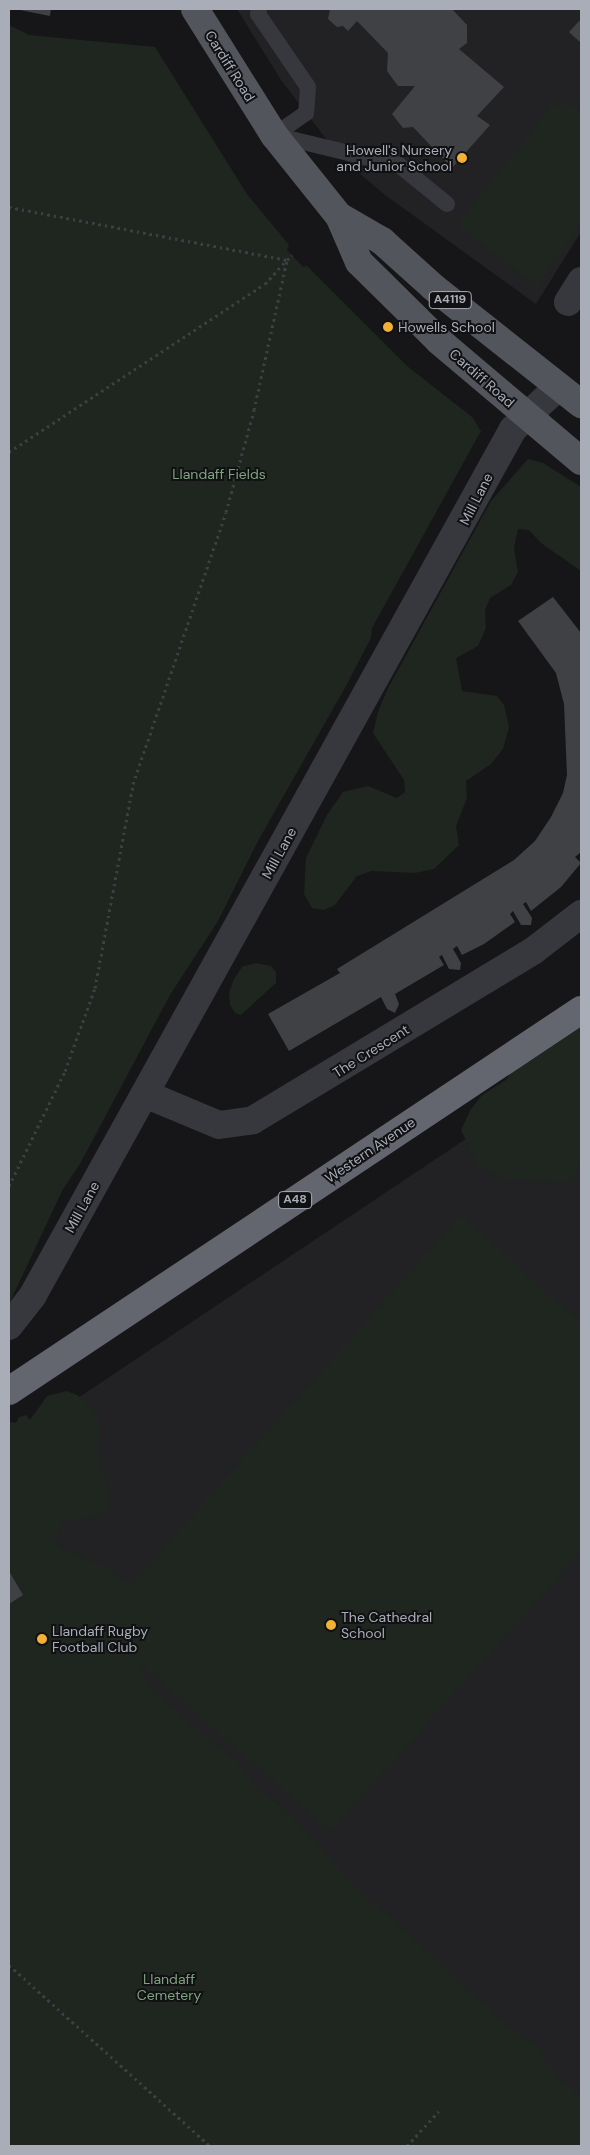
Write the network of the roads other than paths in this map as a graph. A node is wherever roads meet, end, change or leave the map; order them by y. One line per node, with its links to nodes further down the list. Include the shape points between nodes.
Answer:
1 (195, 9): 3 (main road, Cardiff Road / A4119)
2 (259, 9): 3 (lane, via 258,14 308,87 306,113)
3 (274, 135): 4 (lane, via 398,164); 5 (main road, Cardiff Road / A4119)
4 (448, 204)
5 (339, 216): 6 (main road, Cardiff Road / A4119, via 382,241); 8 (main road, Cardiff Road / A4119, via 359,262 386,291)
6 (558, 387): 7 (main road, Cardiff Road / A4119); 8 (street, Mill Lane)
7 (581, 404)
8 (527, 417): 9 (main road, Cardiff Road / A4119); 12 (street, Mill Lane, via 513,428)
9 (581, 461)
10 (581, 914): 12 (street, The Crescent, via 533,952 253,1120 219,1125)
11 (581, 1010): 14 (highway, Western Avenue / A48)
12 (145, 1094): 13 (street, Mill Lane, via 33,1295)
13 (9, 1326)
14 (9, 1391)

